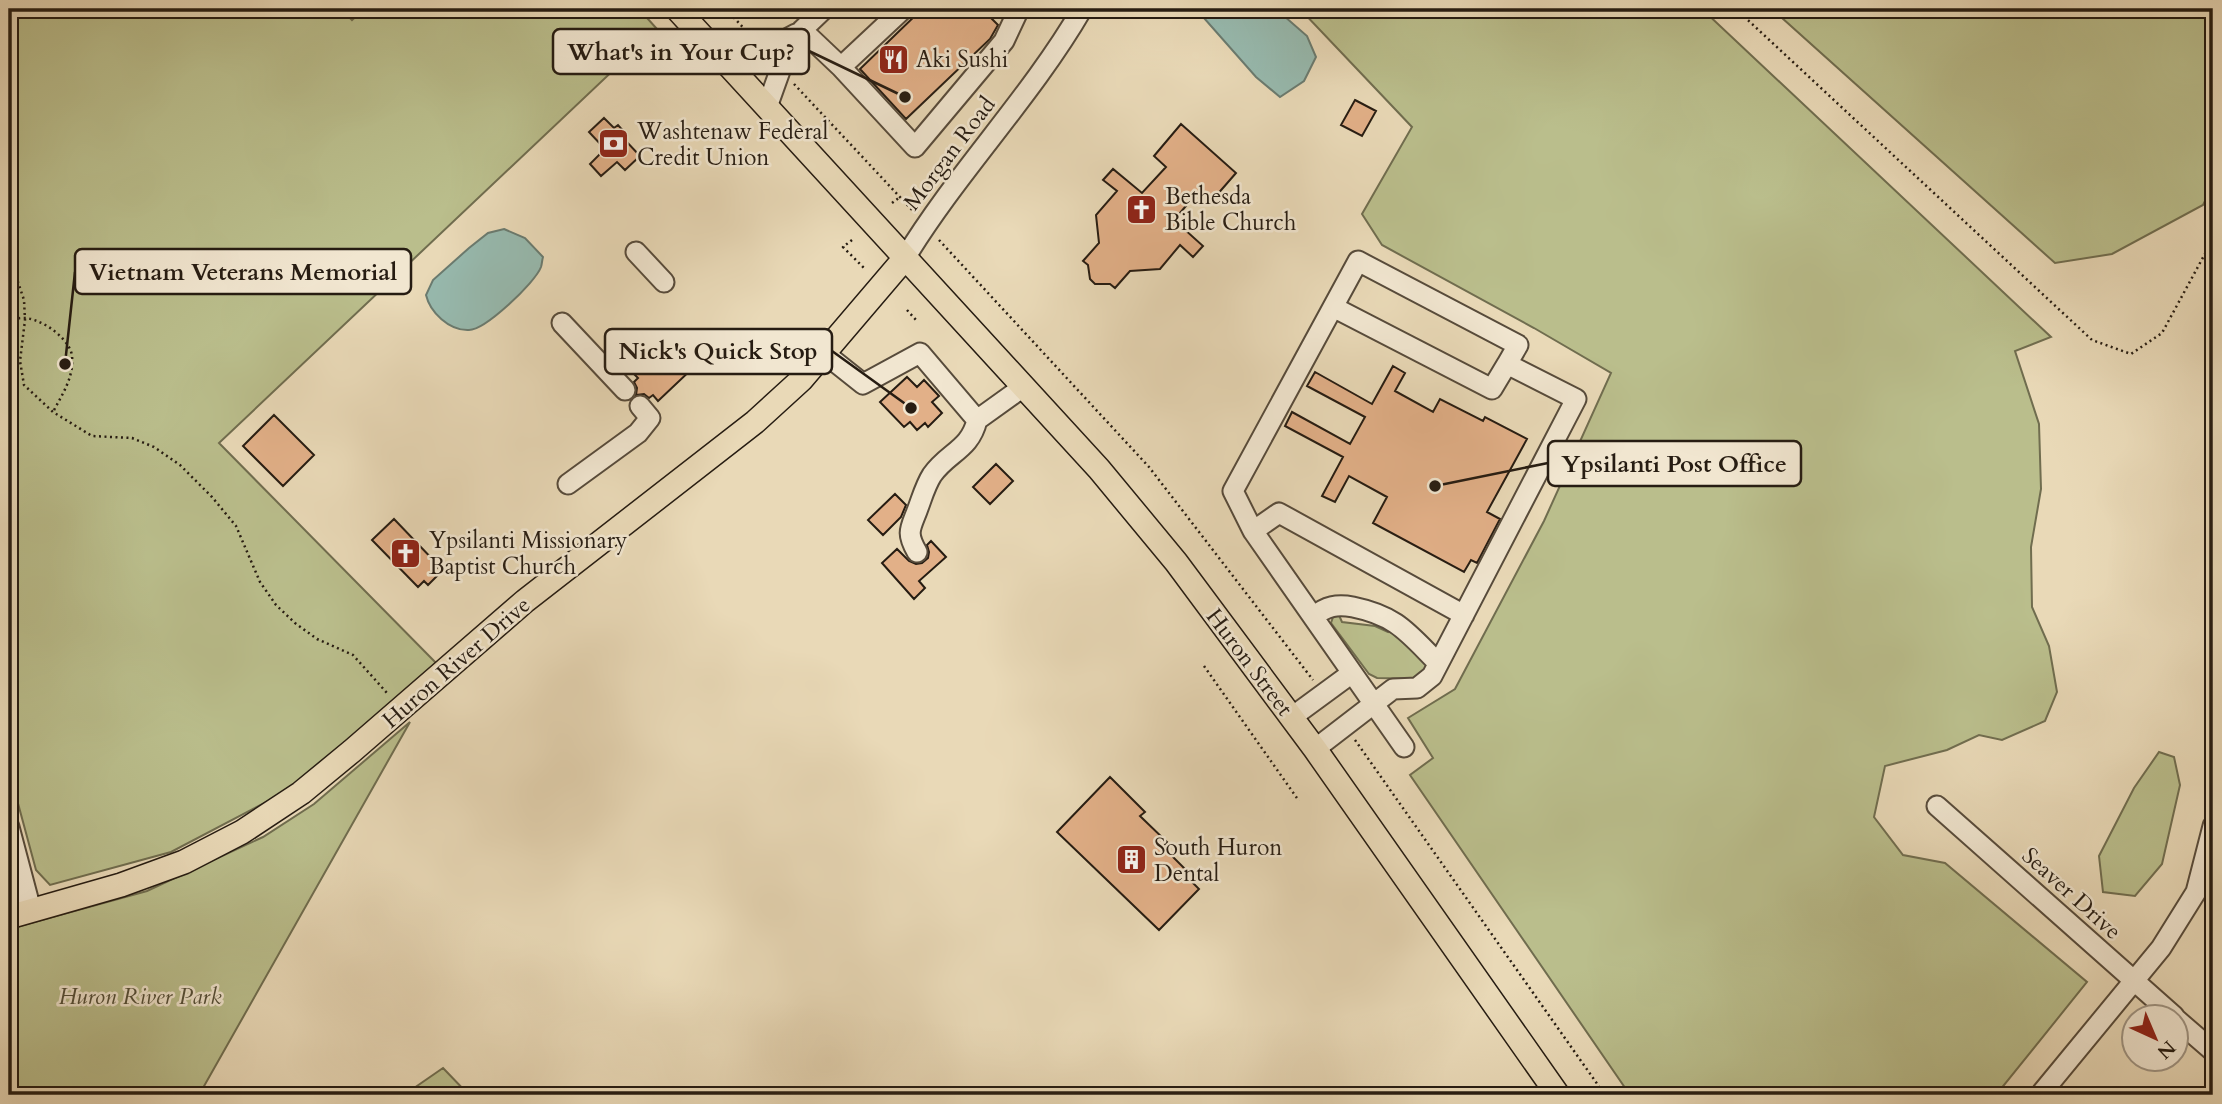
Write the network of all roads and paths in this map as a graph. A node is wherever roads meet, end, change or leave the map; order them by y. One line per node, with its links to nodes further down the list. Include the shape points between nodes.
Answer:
1 (677, 9): 10 (main road, Huron Street)
2 (726, 9): 9 (path)
3 (824, 9): 8 (street)
4 (903, 9): 11 (street)
5 (1019, 9): 11 (street, via 1004,41 915,147)
6 (1082, 9): 20 (street, Morgan Road, via 1053,56 925,224)
7 (1736, 9): 16 (path, via 2092,340 2131,354 2162,333)
8 (803, 30): 10 (street, via 764,51); 11 (street); 13 (street, via 786,54)
9 (752, 38)
10 (724, 60): 13 (main road, Huron Street)
11 (841, 67)
12 (794, 84): 14 (path, via 901,199)
13 (767, 107): 20 (main road, Huron Street)
14 (892, 203)
15 (938, 239): 44 (path, via 1149,467)
16 (2213, 239)
17 (852, 240): 21 (path, via 843,247)
18 (636, 252): 22 (street)
19 (9, 255): 25 (path, via 24,300)
20 (905, 258): 29 (main road, Huron River Drive); 31 (main road, Huron Street)
21 (864, 268)
22 (664, 282)
23 (1333, 307): 30 (street, via 1492,389); 30 (street, via 1358,261 1518,345); 37 (street, via 1233,491)
24 (907, 310): 26 (path)
25 (24, 318): 28 (path); 34 (path, via 20,361 24,386); 34 (path, via 57,332 72,354 71,376)
26 (916, 320)
27 (562, 323): 32 (street)
28 (9, 324)
29 (824, 353): 35 (street, via 863,384 920,353); 46 (main road, Huron River Drive, via 749,427 525,601)
30 (1507, 364): 39 (street, via 1576,399)
31 (1023, 387): 35 (street); 47 (main road, Huron Street, via 1176,562)
32 (625, 390)
33 (640, 406): 36 (street, via 650,418 638,433)
34 (53, 412): 46 (path, via 92,436 132,438 154,447 180,466 236,526 260,582 276,606 317,639 353,655)
35 (977, 420): 38 (street, via 968,443 944,461 925,487 909,527)
36 (568, 484)
37 (1252, 531): 39 (street, via 1279,513); 40 (street)
38 (917, 552)
39 (1464, 615): 41 (street)
40 (1313, 617): 41 (street, via 1338,604 1378,612 1404,629); 43 (street)
41 (1438, 663): 45 (street, via 1432,676 1417,688 1393,689)
42 (1204, 666): 51 (path)
43 (1352, 673): 45 (street); 47 (street)
44 (1314, 682)
45 (1374, 704): 49 (street); 50 (street)
46 (400, 710): 55 (main road, Huron River Drive, via 301,793 242,832 184,862)
47 (1292, 717): 50 (main road, Huron Street)
48 (1353, 737): 61 (path)
49 (1404, 747)
50 (1315, 749): 60 (main road, Huron Street)
51 (1299, 801)
52 (1937, 806): 56 (street, Seaver Drive)
53 (2213, 826): 56 (street, via 2196,892)
54 (9, 827): 55 (street)
55 (20, 914)
56 (2134, 981): 57 (street, Seaver Drive); 62 (street)
57 (2157, 1002)
58 (2190, 1031): 59 (street, Seaver Drive)
59 (2213, 1051)
60 (1558, 1095)
61 (1605, 1095)
62 (2040, 1095)

